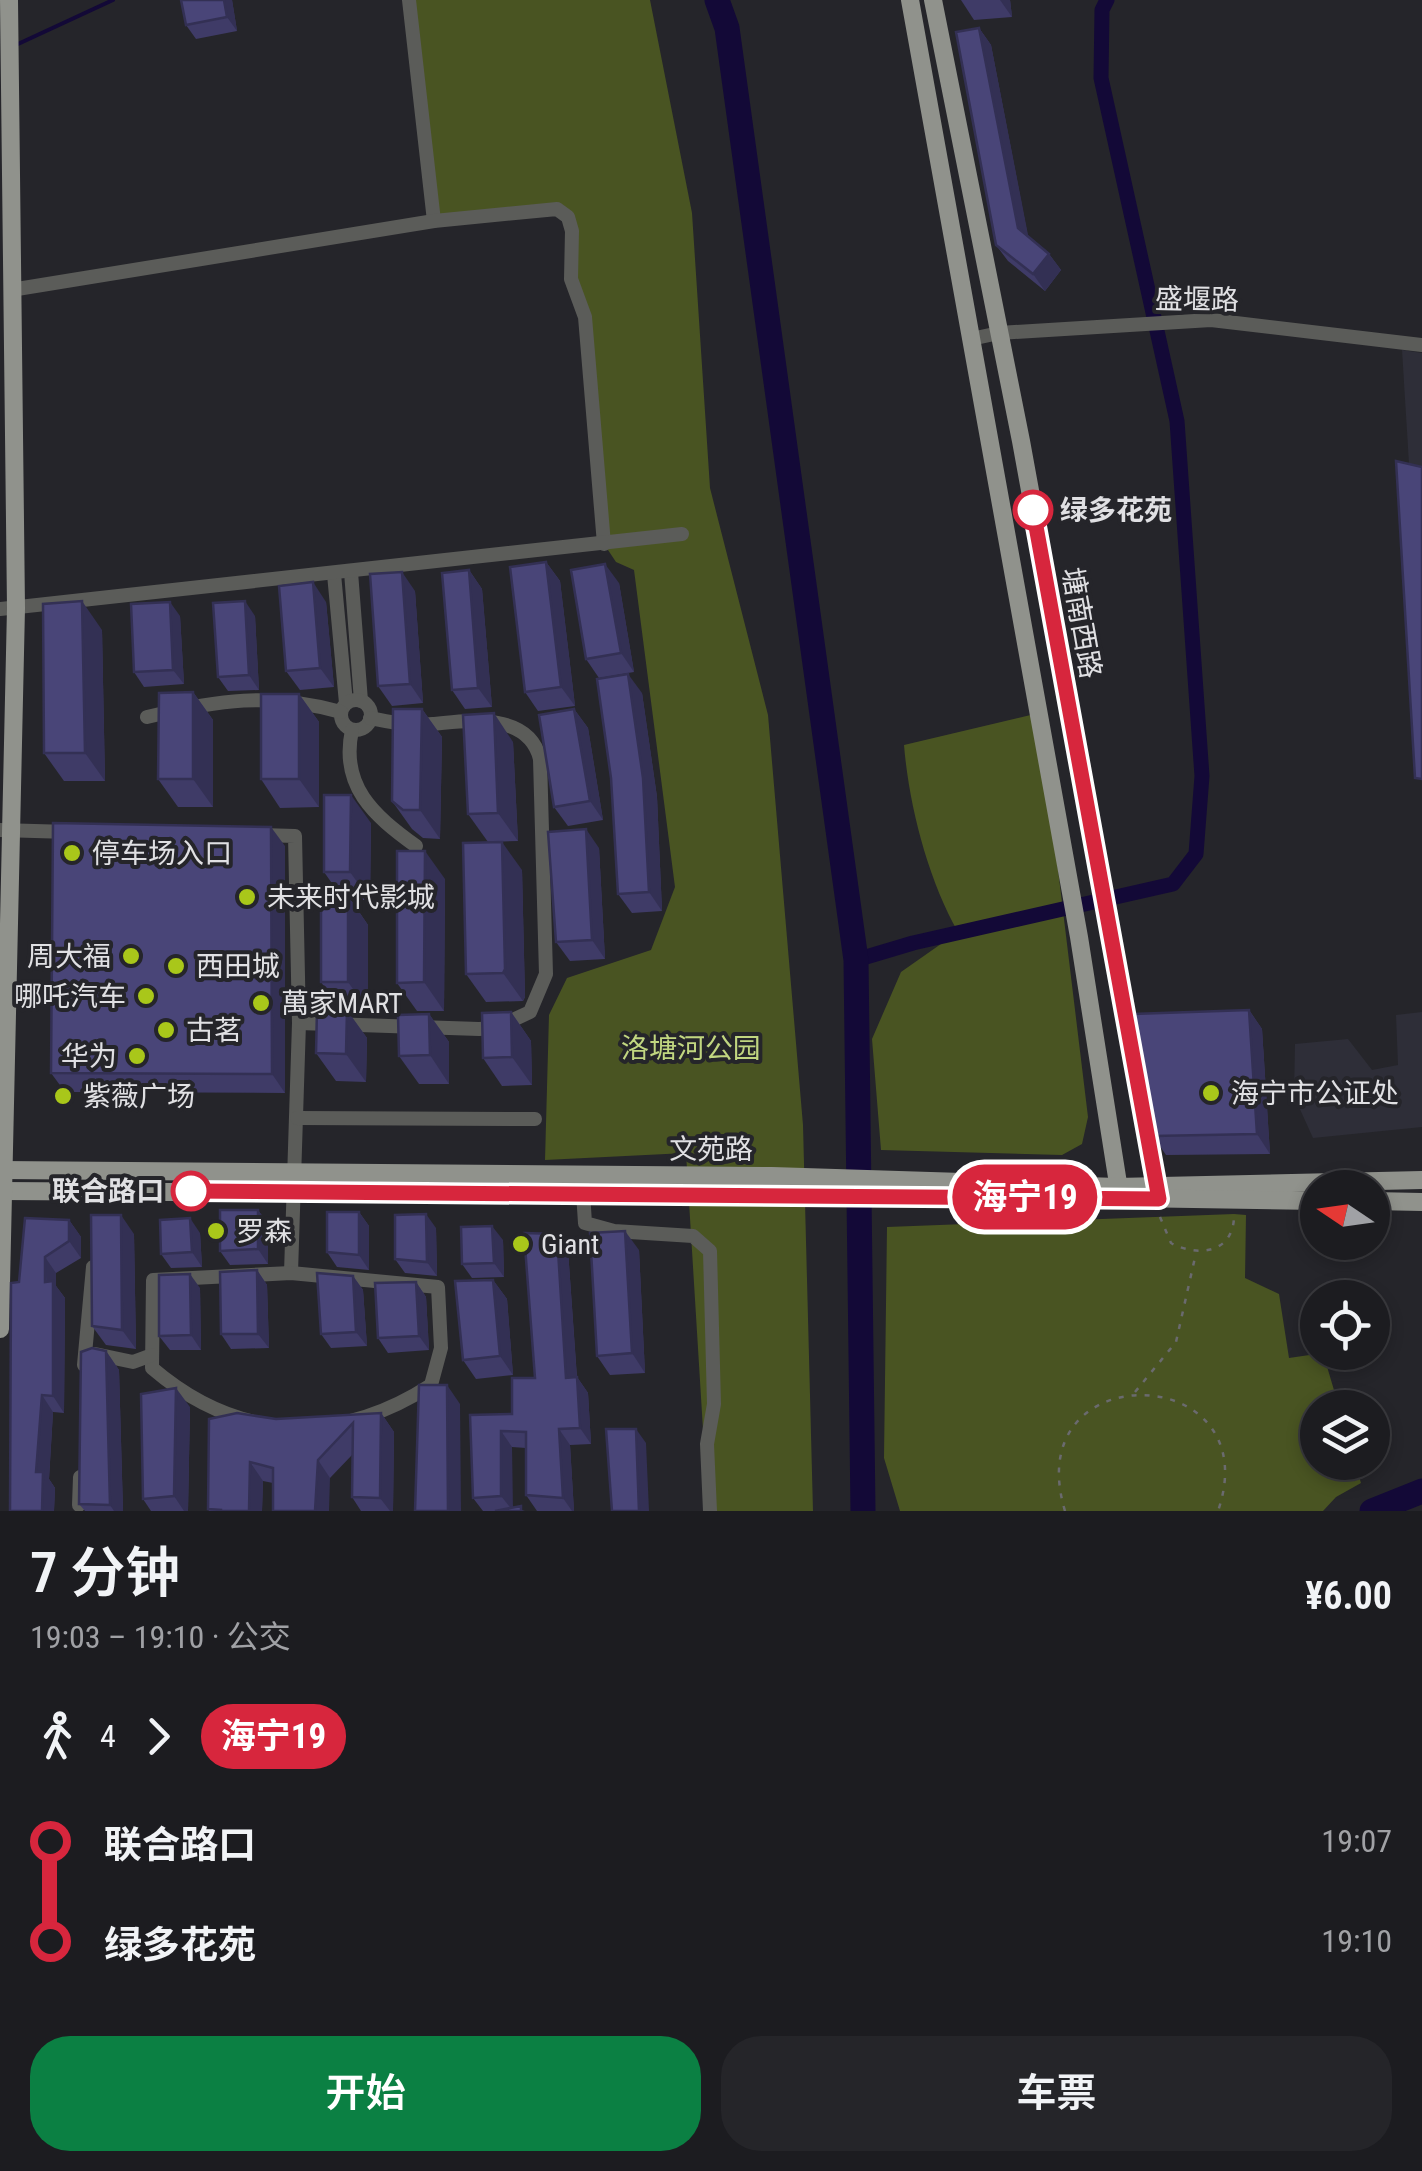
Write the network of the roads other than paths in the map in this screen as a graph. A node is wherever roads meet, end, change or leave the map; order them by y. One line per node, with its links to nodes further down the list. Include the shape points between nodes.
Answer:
1 (9, 0): 6 (main road)
2 (410, 0): 5 (street)
3 (910, 0): 8 (main road)
4 (933, 0): 7 (main road, 塘南西路)
5 (434, 221): 6 (street); 11 (street, via 541,208 568,217 571,279 585,317)
6 (11, 290): 14 (main road)
7 (999, 333): 8 (street, 盛堰路); 9 (street, 盛堰路, via 1211,320); 34 (main road, 塘南西路)
8 (971, 340): 32 (main road)
9 (1422, 345)
10 (682, 534): 11 (street)
11 (604, 544): 12 (street)
12 (352, 572): 13 (street); 15 (street)
13 (334, 574): 14 (street); 15 (street)
14 (8, 608): 19 (main road)
15 (350, 705): 16 (street, via 224,699); 17 (street, via 369,708); 18 (street, via 344,725)
16 (146, 717)
17 (370, 718): 18 (street); 23 (street, via 404,724 455,719 522,730 536,740 546,974 530,1012 496,1028)
18 (352, 730): 22 (street, via 346,759 364,798)
19 (6, 830): 20 (street); 26 (main road)
20 (88, 832)
21 (238, 834): 23 (street, via 295,836)
22 (416, 846)
23 (298, 1023): 24 (street)
24 (297, 1118): 25 (street); 28 (street)
25 (535, 1119)
26 (3, 1170): 28 (main road, 文苑路); 31 (main road)
27 (1422, 1180): 34 (main road, 文苑路)
28 (296, 1183): 29 (main road, 文苑路); 31 (main road, 文苑路); 38 (street)
29 (582, 1185): 30 (main road, 文苑路, via 772,1196); 30 (main road, 文苑路, via 772,1176); 45 (street, via 585,1223 693,1236 710,1252)
30 (911, 1187): 32 (main road, 文苑路)
31 (3, 1191): 39 (main road)
32 (1119, 1193): 34 (main road, 文苑路)
33 (1300, 1200): 34 (main road, 文苑路)
34 (1159, 1201)
35 (1390, 1201): 36 (main road)
36 (1422, 1202)
37 (96, 1247): 40 (street)
38 (291, 1273): 41 (street, via 154,1280); 41 (street, via 438,1287 441,1348 431,1385 392,1410 286,1427 237,1420 200,1405 152,1368)
39 (0, 1329)
40 (85, 1352): 41 (street, via 133,1362); 42 (street)
41 (152, 1355)
42 (83, 1391)
43 (80, 1467): 44 (street)
44 (79, 1505)
45 (710, 1511)

